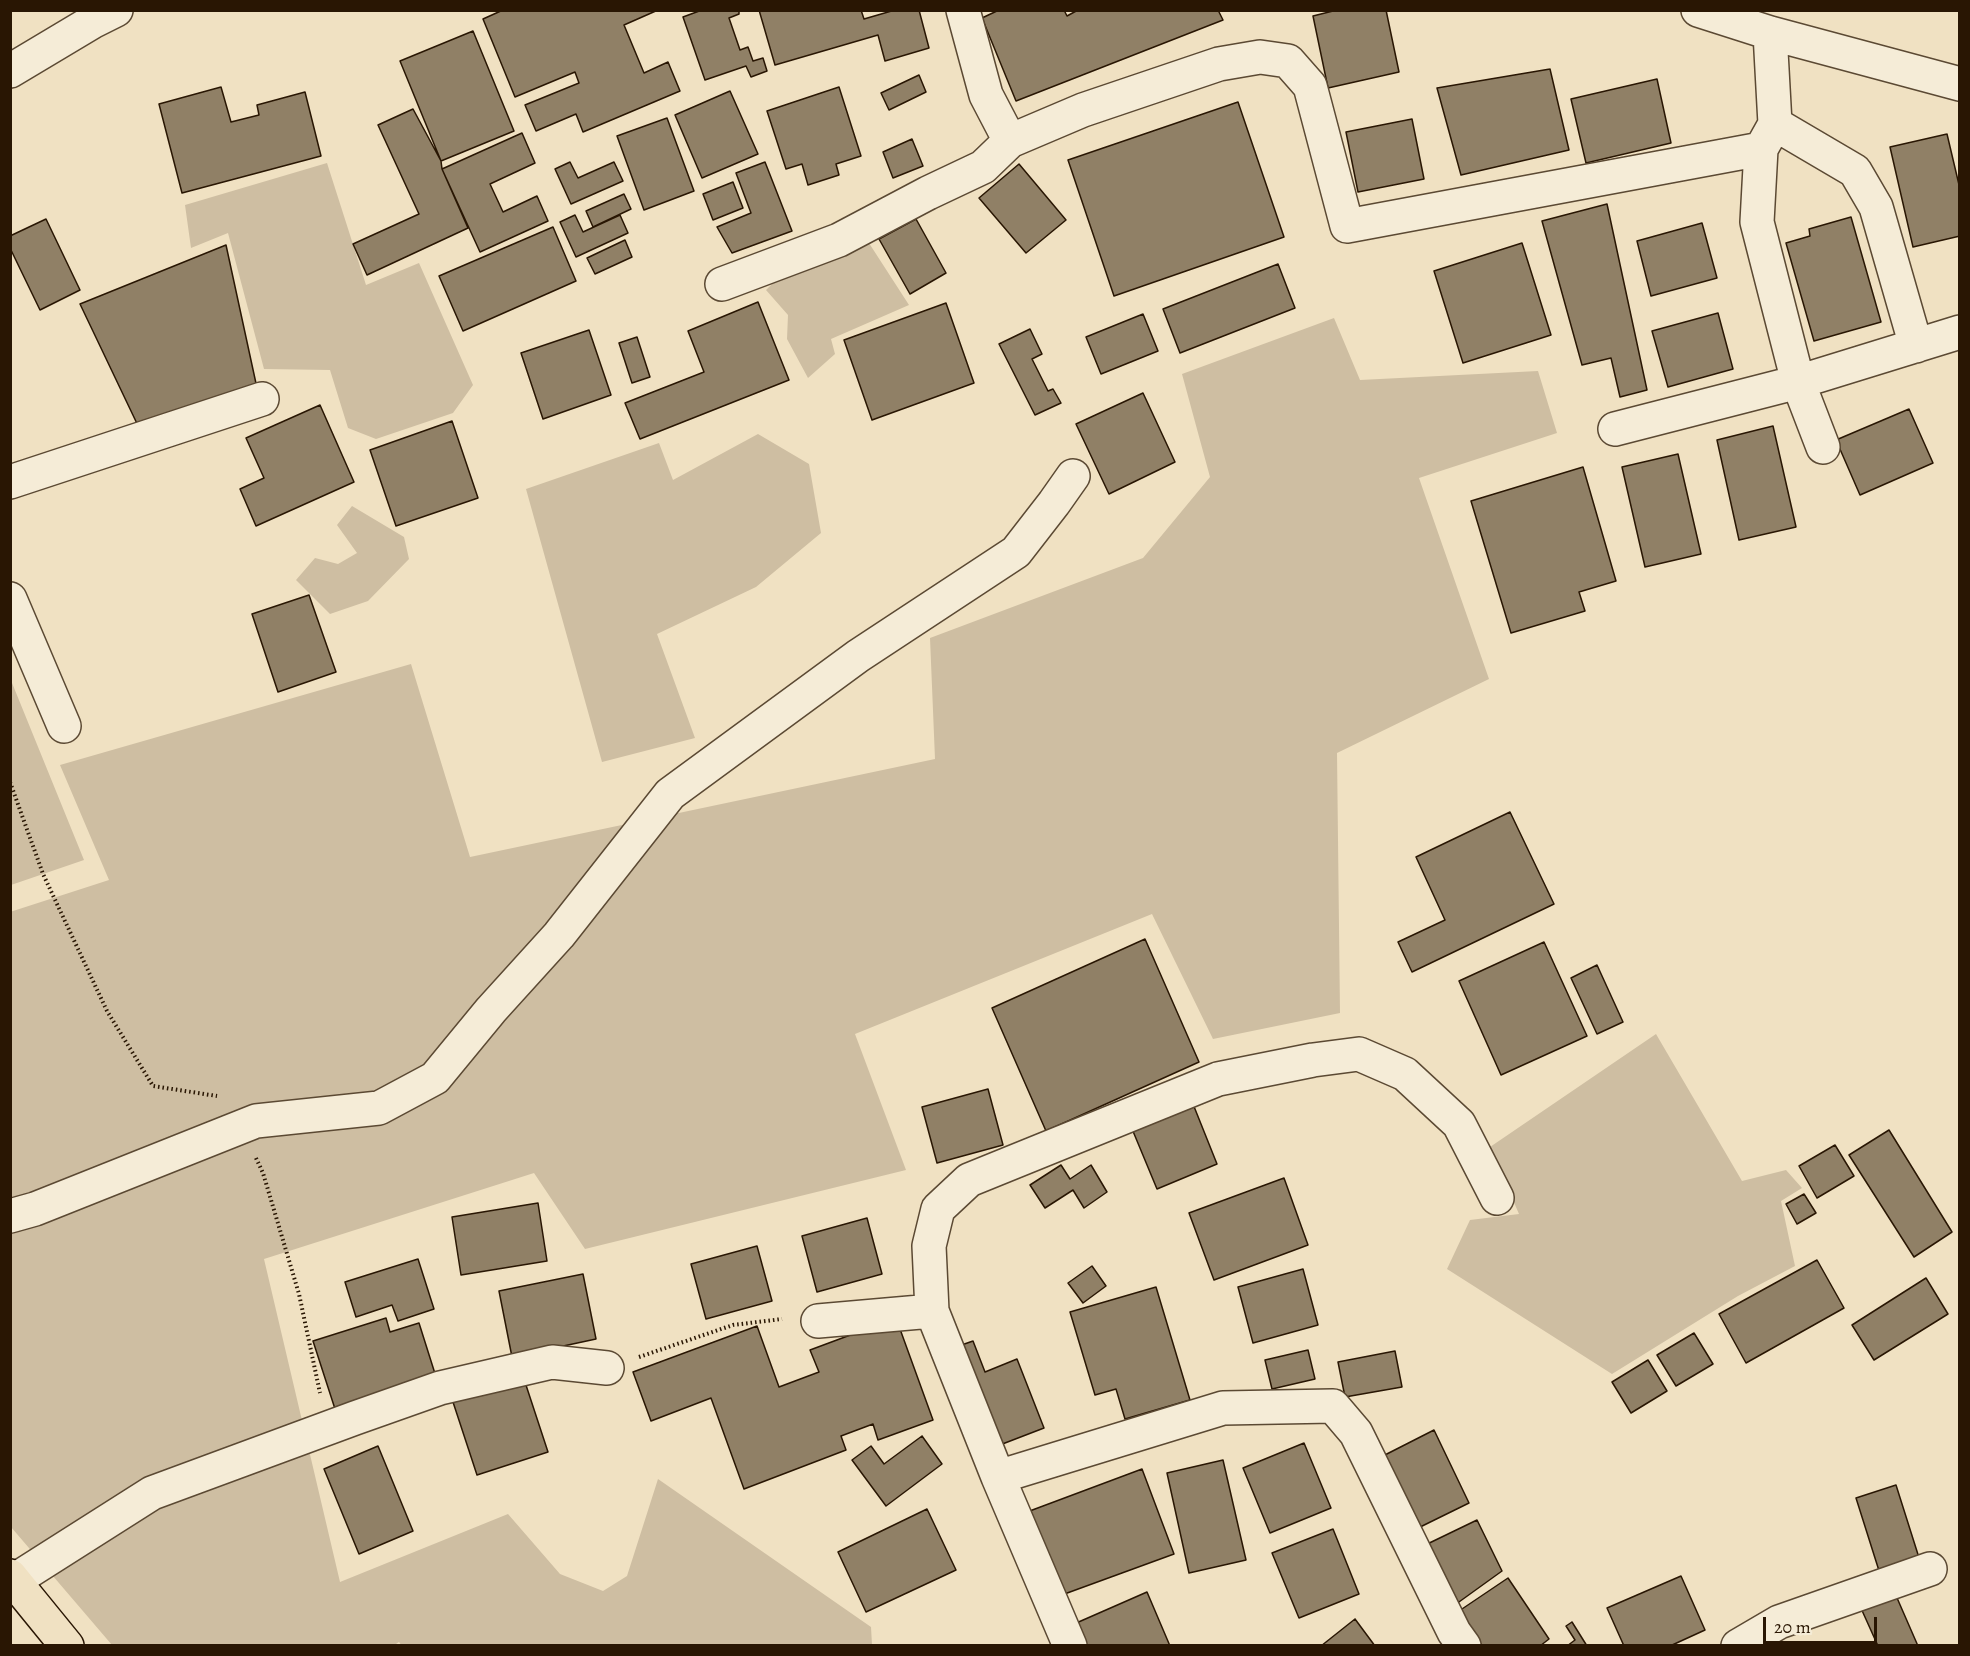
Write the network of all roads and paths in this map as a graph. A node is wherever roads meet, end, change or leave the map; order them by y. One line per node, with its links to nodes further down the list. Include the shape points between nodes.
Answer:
1 (116, 10): 5 (street)
2 (963, 10): 8 (street, via 986,95)
3 (1698, 10): 4 (street)
4 (1770, 33): 6 (street); 7 (street)
5 (10, 71)
6 (1959, 84)
7 (1768, 136): 8 (street, via 1347,226 1310,86 1288,61 1260,57 1209,67 1083,110); 11 (street, via 1855,171 1875,207); 12 (street, via 1757,222)
8 (1010, 141): 9 (street, via 983,166 839,240)
9 (722, 284)
10 (1959, 332): 11 (street)
11 (1916, 346): 12 (street)
12 (1798, 382): 14 (street); 15 (street)
13 (262, 399): 17 (street)
14 (1615, 429)
15 (1823, 447)
16 (1072, 476): 21 (street, via 1016,552 858,656 670,794 559,935 435,1078 379,1108 256,1121)
17 (10, 482)
18 (10, 599): 19 (street)
19 (64, 726)
20 (10, 782): 21 (path, via 43,874 102,1000 153,1086 217,1096)
21 (241, 1126): 23 (street); 27 (path, via 263,1173 299,1294)
22 (1497, 1198): 24 (street, via 1460,1124 1405,1074 1359,1054 1292,1064 1218,1079 969,1180 938,1209 929,1246)
23 (10, 1216)
24 (932, 1311): 25 (street); 28 (street)
25 (818, 1321): 26 (path, via 803,1316 733,1325)
26 (607, 1368): 27 (street, via 552,1362 440,1388)
27 (327, 1428): 30 (street, via 152,1493)
28 (998, 1477): 32 (street); 33 (street, via 1223,1408 1333,1406 1356,1433)
29 (1930, 1569): 34 (street, via 1779,1623)
30 (13, 1578): 31 (main road)
31 (66, 1646)
32 (1070, 1646)
33 (1464, 1646)
34 (1738, 1646)

